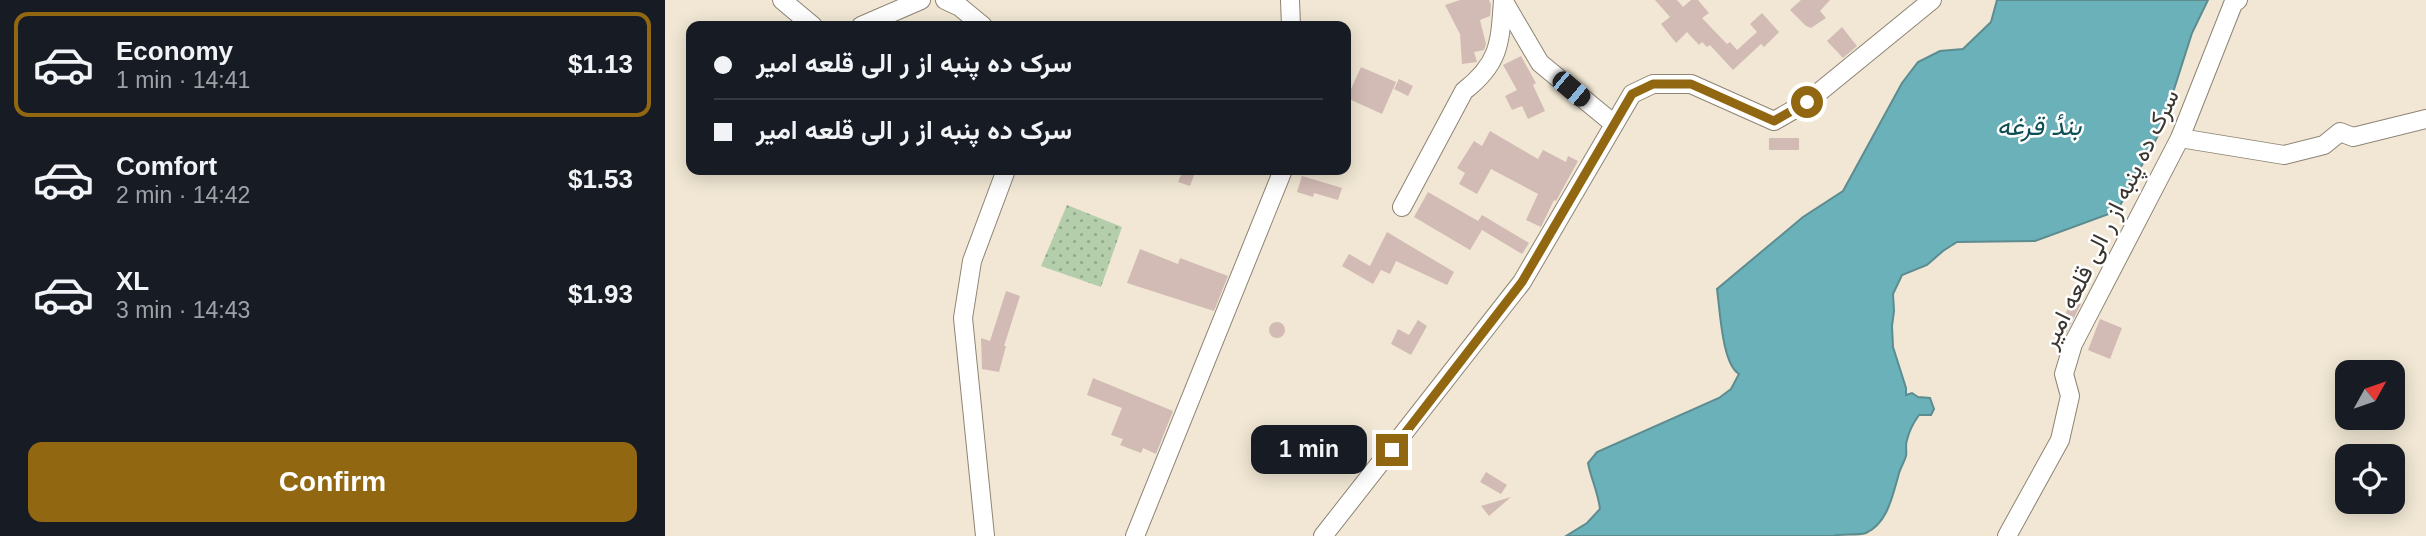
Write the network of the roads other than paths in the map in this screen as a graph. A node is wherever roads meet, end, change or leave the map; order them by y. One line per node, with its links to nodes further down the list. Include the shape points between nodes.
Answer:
1 (782, 0): 8 (street)
2 (921, 0): 9 (street)
3 (1290, 0): 11 (street)
4 (1503, 0): 13 (street, via 1540,63); 17 (street, via 1500,44 1481,78 1464,91)
5 (1932, 0): 13 (street, via 1807,102 1774,121 1691,84 1653,84 1632,94)
6 (2238, 0): 14 (street, سرک ده پنبه از ر الی قلعه امیر)
7 (955, 2): 10 (street)
8 (807, 21)
9 (873, 21)
10 (977, 21)
11 (1291, 21)
12 (2426, 119): 14 (street, via 2353,136 2340,132 2324,145 2284,155)
13 (1613, 124): 20 (street, via 1522,282)
14 (2180, 138): 21 (street, سرک ده پنبه از ر الی قلعه امیر, via 2073,344 2064,374 2070,396 2060,440)
15 (1004, 175): 18 (street, via 972,261 963,318)
16 (1281, 175): 19 (street)
17 (1402, 207)
18 (985, 536)
19 (1135, 536)
20 (1323, 536)
21 (2007, 536)

